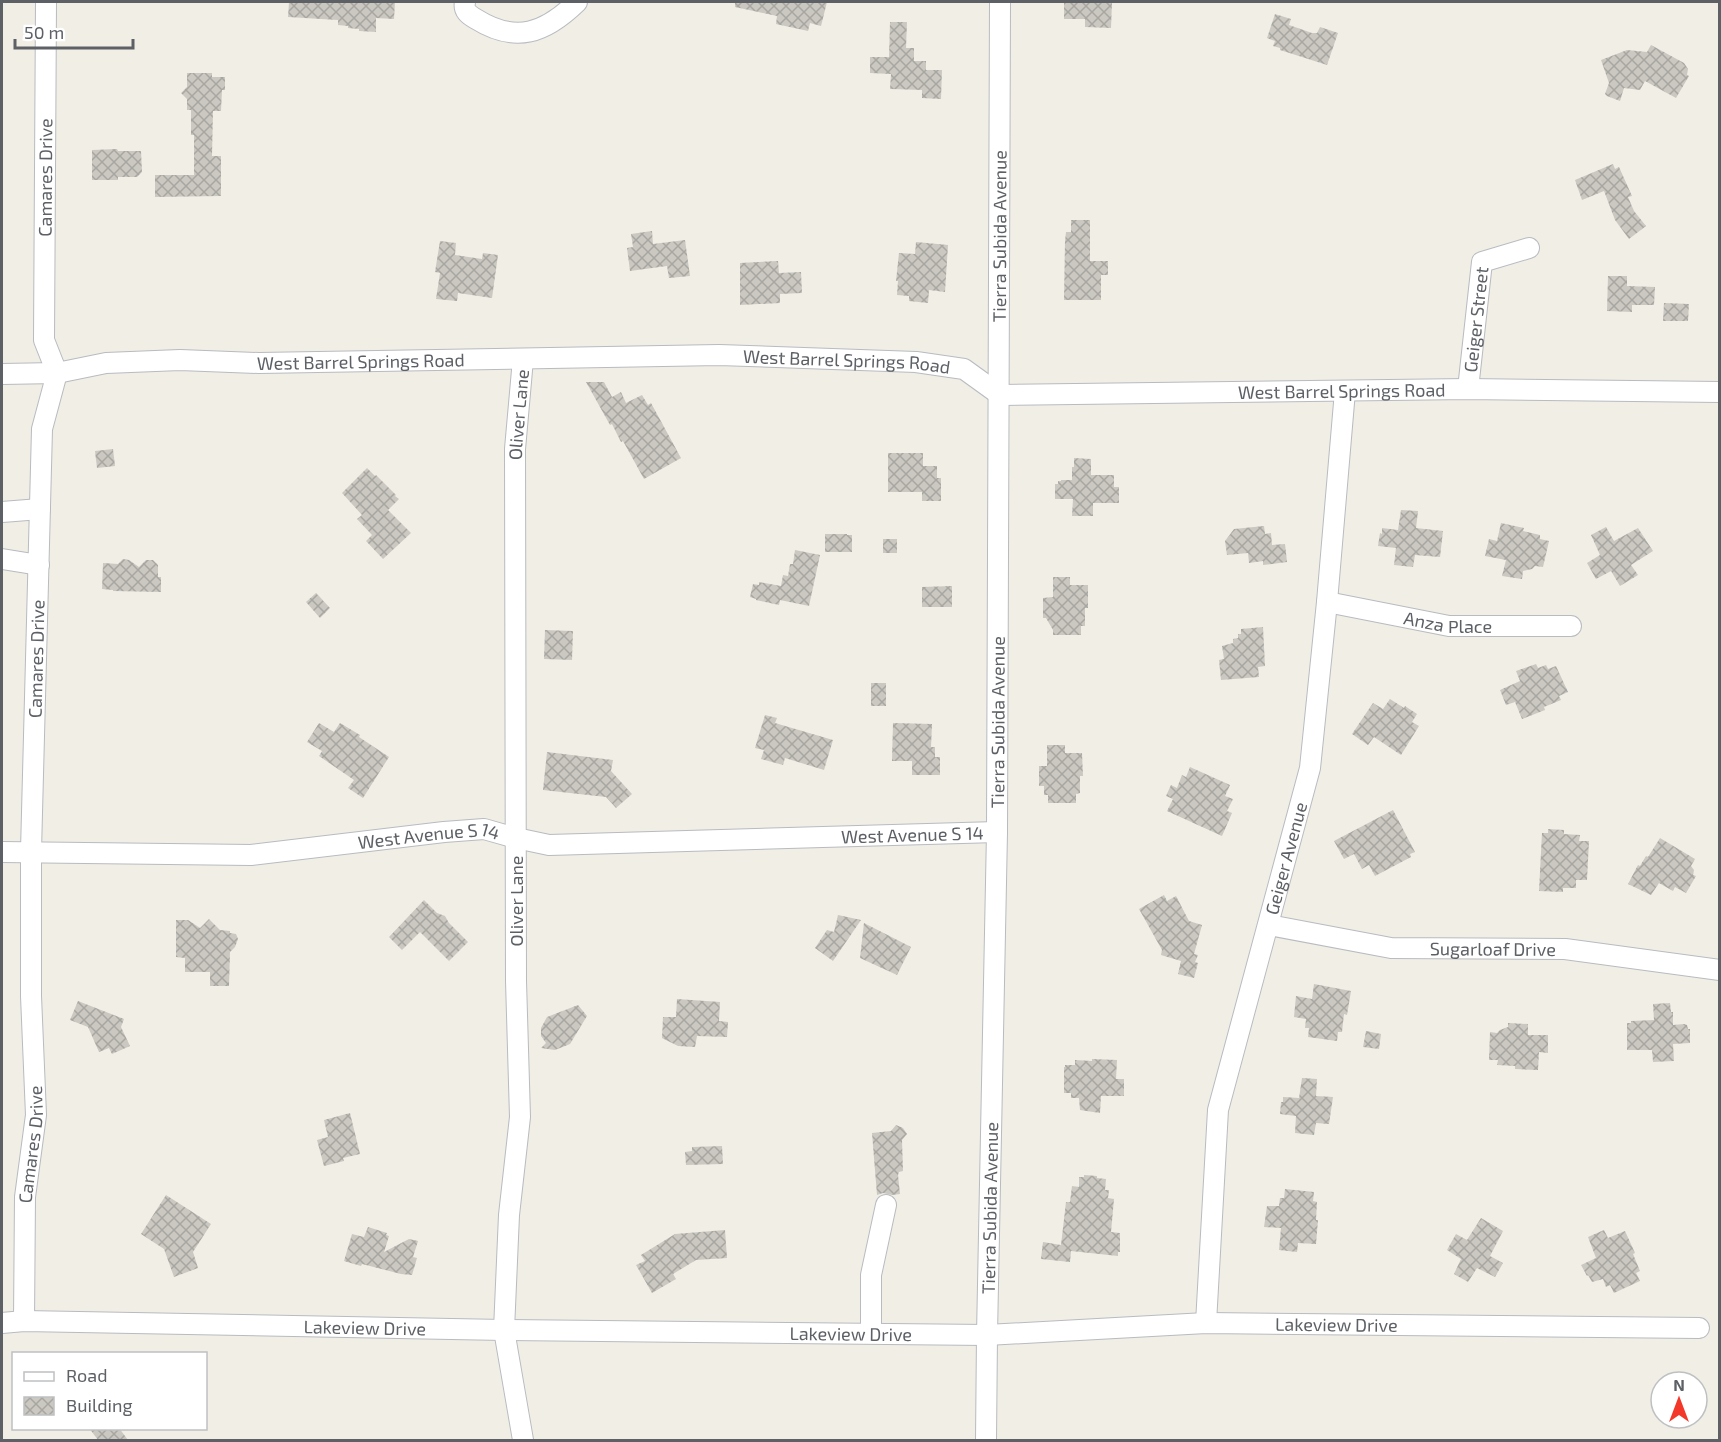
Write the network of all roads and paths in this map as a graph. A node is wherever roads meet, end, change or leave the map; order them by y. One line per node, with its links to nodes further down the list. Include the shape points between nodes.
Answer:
1 (46, 2): 7 (street, Camares Drive, via 44,340)
2 (465, 2): 3 (street, via 467,14 487,26 515,34 549,25)
3 (577, 2)
4 (1000, 2): 12 (street, Tierra Subida Avenue)
5 (1529, 248): 9 (street, Geiger Street, via 1482,262)
6 (523, 359): 7 (street, West Barrel Springs Road, via 170,361 106,363); 12 (street, West Barrel Springs Road, via 719,355 916,362 964,369); 20 (street, Oliver Lane, via 514,449)
7 (57, 373): 8 (street, West Barrel Springs Road); 13 (street, Camares Drive, via 42,429)
8 (2, 374)
9 (1468, 389): 10 (street, West Barrel Springs Road); 11 (street, West Barrel Springs Road)
10 (1345, 391): 12 (street, West Barrel Springs Road); 17 (street, Geiger Avenue)
11 (1719, 392)
12 (1000, 394): 19 (street, Tierra Subida Avenue)
13 (40, 509): 14 (street); 16 (street, Camares Drive)
14 (2, 512)
15 (2, 560): 16 (street)
16 (39, 565): 21 (street, Camares Drive)
17 (1327, 602): 18 (street, Anza Place, via 1449,626); 23 (street, Geiger Avenue, via 1310,768)
18 (1571, 626)
19 (998, 832): 20 (street, West Avenue S 14, via 549,844); 32 (street, Tierra Subida Avenue)
20 (516, 838): 21 (street, West Avenue S 14, via 484,829 251,855); 30 (street, Oliver Lane, via 520,1118 509,1215)
21 (32, 851): 22 (street, West Avenue S 14); 26 (street, Camares Drive, via 31,996 36,1115 25,1197)
22 (2, 852)
23 (1269, 925): 24 (street, Sugarloaf Drive, via 1391,948 1565,949); 28 (street, Geiger Avenue, via 1218,1110)
24 (1719, 970)
25 (886, 1205): 31 (street, via 871,1275)
26 (24, 1321): 27 (street, Lakeview Drive); 30 (street, Lakeview Drive)
27 (2, 1323)
28 (1206, 1323): 29 (street, Lakeview Drive); 32 (street, Lakeview Drive)
29 (1699, 1328)
30 (504, 1329): 31 (street, Lakeview Drive); 33 (street, Oliver Lane)
31 (871, 1334): 32 (street, Lakeview Drive)
32 (987, 1335): 34 (street, Tierra Subida Avenue)
33 (523, 1440)
34 (986, 1440)

